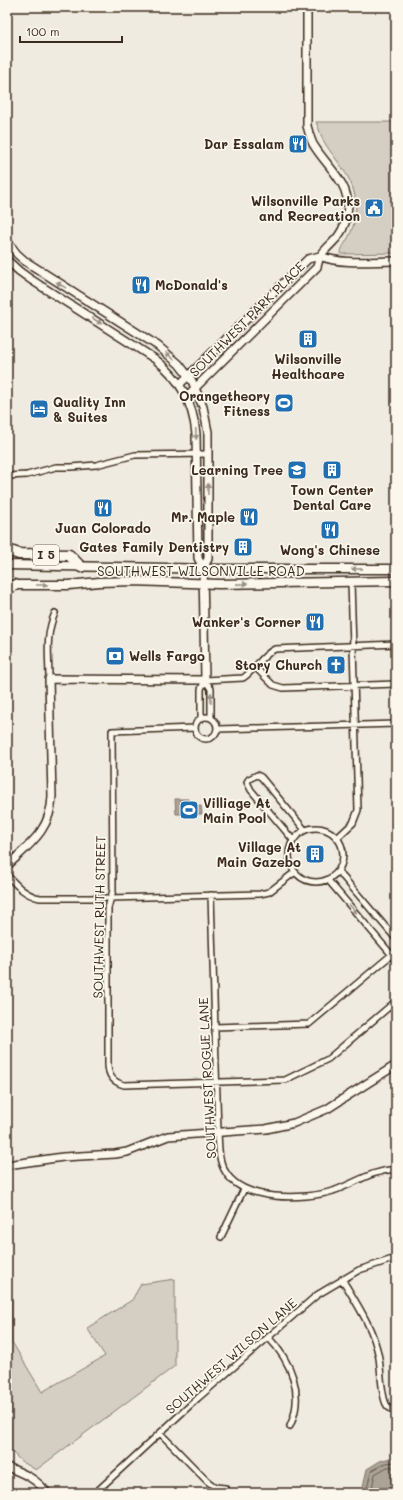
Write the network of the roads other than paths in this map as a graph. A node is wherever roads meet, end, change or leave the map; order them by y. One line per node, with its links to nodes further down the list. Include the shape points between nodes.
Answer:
1 (307, 7): 3 (street, SOUTHWEST PARK PLACE, via 307,126 314,145 341,182 347,201 342,231 336,241)
2 (7, 241): 6 (street, one-way to 2, via 179,364 158,346 30,265 16,254)
3 (320, 256): 5 (street, via 338,261); 6 (street, SOUTHWEST PARK PLACE, via 308,259); 8 (street, SOUTHWEST PARK PLACE, via 317,267)
4 (7, 260): 7 (street, one-way to 7, via 30,279 155,358)
5 (396, 261)
6 (189, 377): 7 (street, SOUTHWEST PARK PLACE); 8 (street)
7 (180, 384): 9 (street)
8 (196, 387): 9 (street, SOUTHWEST PARK PLACE); 11 (street, via 205,412)
9 (187, 396): 10 (street, one-way to 10, via 196,426)
10 (197, 454): 11 (street); 12 (street, via 135,455 96,465 56,467 27,475); 16 (street, via 198,558)
11 (208, 454): 16 (street, one-way to 11, via 208,559)
12 (7, 476)
13 (7, 550): 15 (highway, I 5, via 19,554 68,555)
14 (7, 565): 15 (main road, SOUTHWEST WILSONVILLE ROAD)
15 (81, 567): 16 (main road, SOUTHWEST WILSONVILLE ROAD)
16 (202, 568): 17 (main road, SOUTHWEST WILSONVILLE ROAD, one-way to 16); 20 (street)
17 (396, 569)
18 (396, 581): 19 (main road, SOUTHWEST WILSONVILLE ROAD)
19 (352, 582): 20 (main road, SOUTHWEST WILSONVILLE ROAD, one-way to 19); 24 (street)
20 (203, 583): 21 (main road, SOUTHWEST WILSONVILLE ROAD, one-way to 20, via 99,582); 27 (street)
21 (10, 587)
22 (55, 613): 26 (street, via 49,626)
23 (396, 644): 24 (street)
24 (354, 646): 25 (street, via 275,649 266,654); 29 (street)
25 (255, 668): 27 (street, via 243,678); 29 (street, via 278,687)
26 (49, 679): 27 (street); 39 (street, via 52,796 50,812 43,829)
27 (205, 680): 30 (street, one-way to 27, via 211,688); 31 (street, via 201,689)
28 (396, 684): 29 (street)
29 (355, 685): 33 (street)
30 (211, 718): 31 (street); 35 (street, via 216,722)
31 (201, 719): 34 (street)
32 (396, 724): 33 (street)
33 (356, 725): 35 (street); 37 (street, via 358,810 353,823)
34 (195, 728): 35 (street, via 198,736 206,740 214,737); 45 (street, SOUTHWEST RUTH STREET, via 112,731)
35 (218, 729)
36 (305, 830): 37 (street, via 326,829); 38 (street); 38 (street, via 261,778 257,775 249,779 247,782 251,790)
37 (337, 838): 40 (street, via 343,852 342,864)
38 (293, 840): 41 (street, via 289,857 290,865)
39 (7, 866)
40 (338, 871): 43 (street); 46 (street)
41 (295, 872): 43 (street, via 302,879 309,881); 44 (street, via 269,892)
42 (7, 875): 45 (street, via 30,896)
43 (328, 880): 47 (street, one-way to 47)
44 (211, 895): 45 (street); 50 (street, SOUTHWEST ROGUE LANE)
45 (110, 898): 52 (street, SOUTHWEST RUTH STREET, via 108,1072 112,1079 124,1085)
46 (396, 939)
47 (394, 953): 48 (street); 50 (street, via 308,1024)
48 (396, 960)
49 (396, 1001): 52 (street, SOUTHWEST RUTH STREET, via 328,1059 292,1078 278,1081)
50 (214, 1027): 52 (street, SOUTHWEST ROGUE LANE)
51 (396, 1065): 53 (street, via 327,1109 302,1120 266,1128)
52 (216, 1082): 53 (street, SOUTHWEST ROGUE LANE)
53 (218, 1132): 54 (street, via 168,1136 115,1154 63,1157); 56 (street, SOUTHWEST ROGUE LANE, via 225,1172)
54 (7, 1166)
55 (396, 1169): 56 (street, SOUTHWEST ROGUE LANE, via 369,1174 340,1188 314,1195 260,1194)
56 (244, 1189): 57 (street)
57 (220, 1237)
58 (396, 1258): 59 (street, SOUTHWEST WILSON LANE, via 368,1266)
59 (342, 1280): 60 (street, SOUTHWEST WILSON LANE, via 317,1295); 61 (street, via 373,1337 384,1400 388,1407)
60 (268, 1337): 62 (street, via 287,1361 294,1382 295,1413); 63 (street, SOUTHWEST WILSON LANE)
61 (396, 1411)
62 (290, 1426)
63 (160, 1433): 65 (street, via 207,1481 215,1487); 67 (street, SOUTHWEST WILSON LANE)
64 (7, 1467): 66 (street, via 29,1476)
65 (225, 1488)
66 (47, 1493)
67 (95, 1493)

